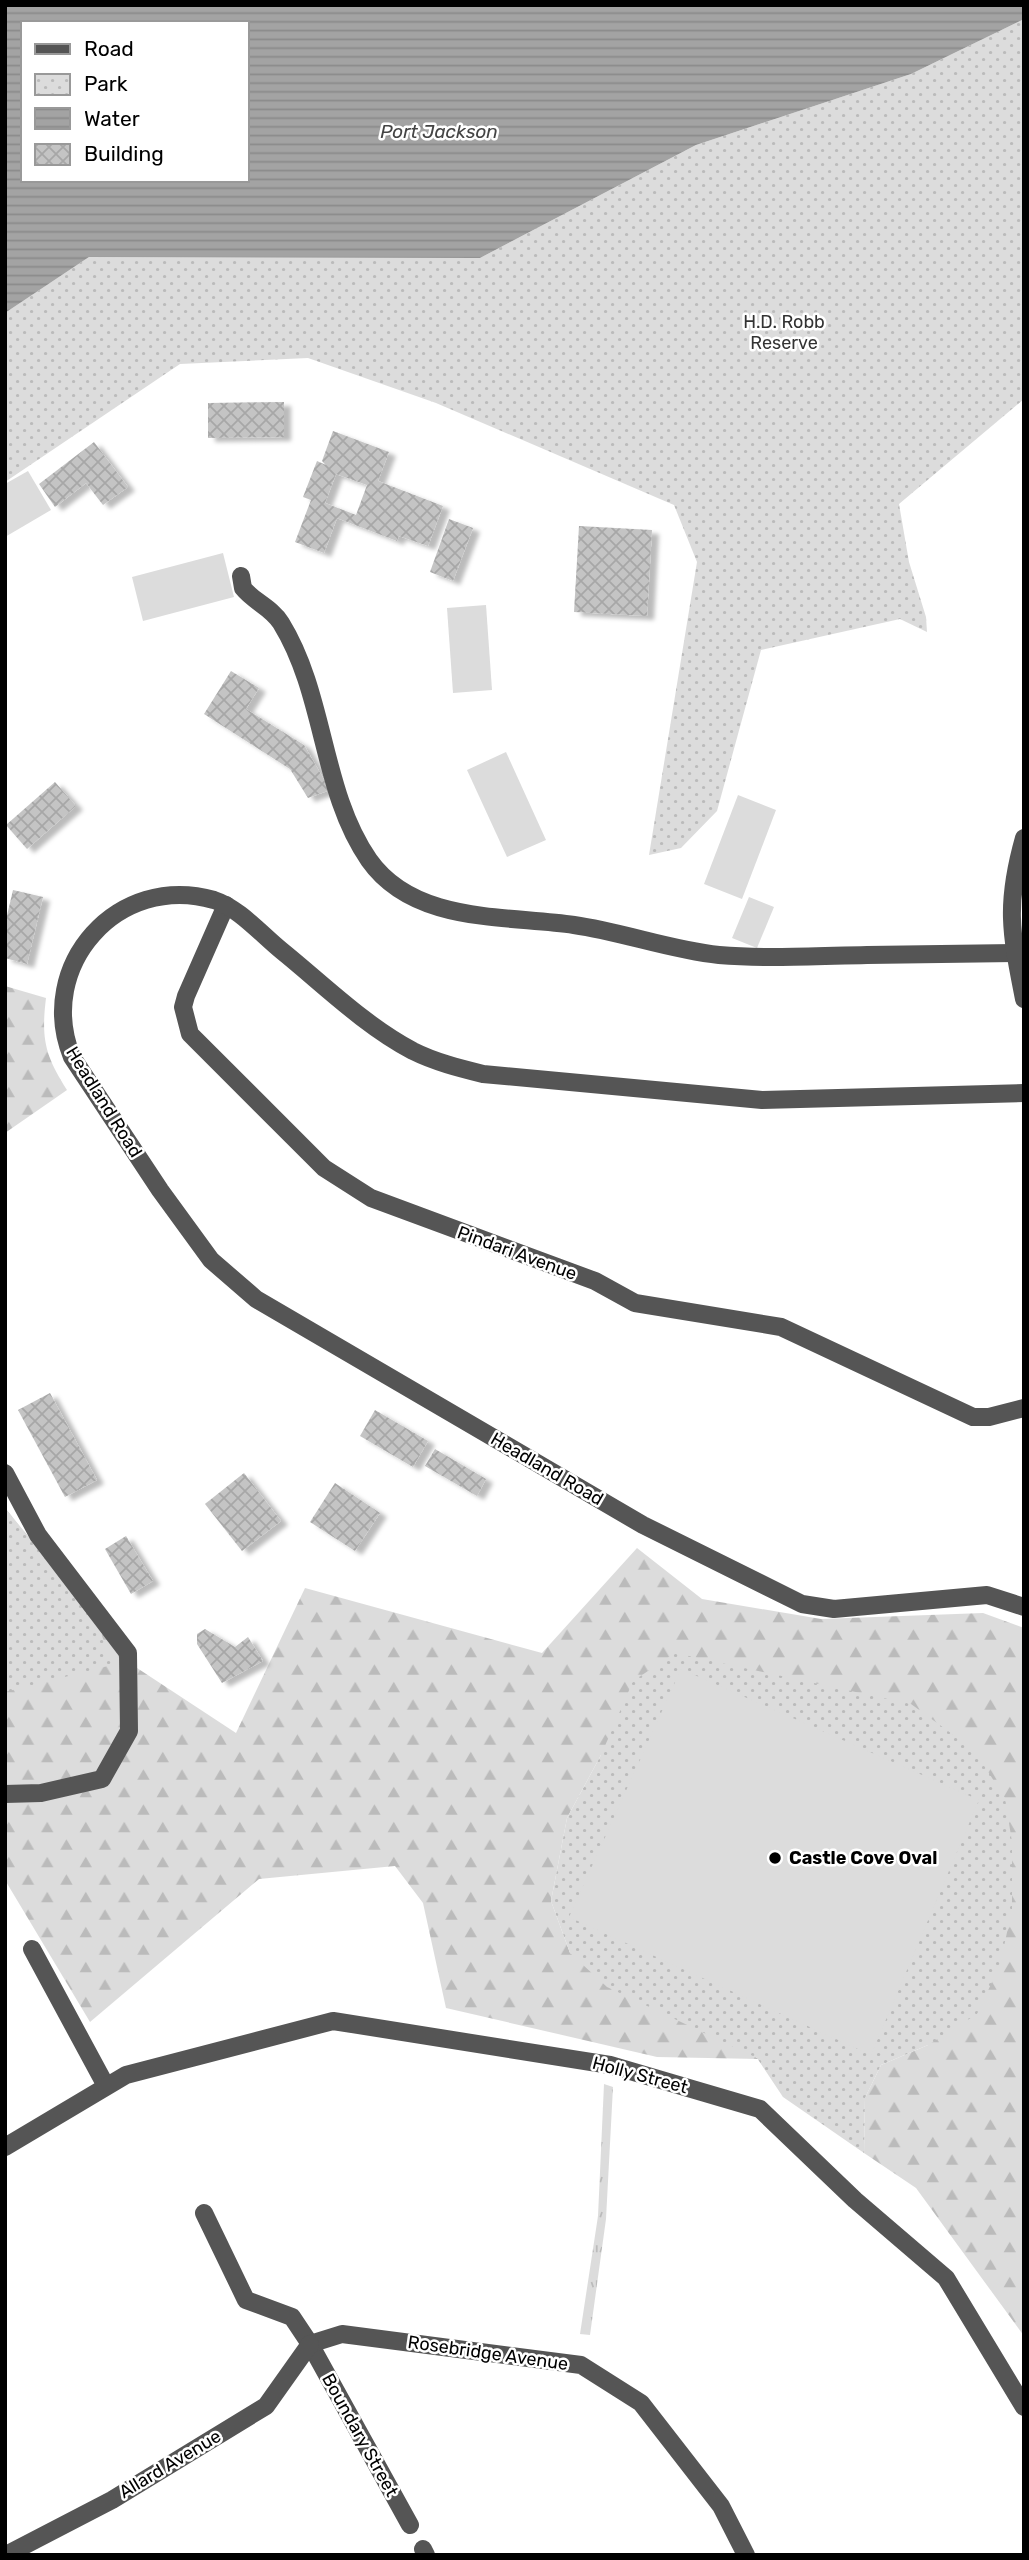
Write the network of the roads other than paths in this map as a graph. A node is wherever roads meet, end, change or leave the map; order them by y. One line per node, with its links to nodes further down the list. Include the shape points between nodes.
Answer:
1 (241, 576): 4 (street, via 243,588 271,610 286,634 312,699 357,841 397,890 416,900 478,915 599,928 717,955 798,958)
2 (1024, 838): 4 (street, via 1012,889 1010,927)
3 (226, 905): 6 (street, Headland Road, via 377,1029 413,1051 483,1074 762,1101); 7 (street, Pindari Avenue, via 186,996 183,1007 190,1034 324,1168 379,1201 595,1281 635,1303 781,1327 958,1412 989,1417); 9 (street, Headland Road, via 200,897 172,896 121,909 94,931 80,953 62,1011 66,1042 83,1076 211,1261 233,1282 643,1525 802,1604 834,1609 987,1595)
4 (1015, 953): 5 (street)
5 (1024, 999)
6 (1024, 1093)
7 (1024, 1408)
8 (5, 1473): 10 (street, via 38,1535 128,1653 129,1731 102,1779 41,1793)
9 (1024, 1607)
10 (5, 1794)
11 (32, 1949): 12 (street)
12 (106, 2086): 13 (street, Holly Street); 16 (street, Holly Street, via 126,2075 332,2021 610,2065 760,2109 946,2278)
13 (5, 2147)
14 (204, 2213): 15 (street, Boundary Street, via 246,2300 292,2317)
15 (310, 2344): 17 (street, Boundary Street); 18 (street, Allard Avenue, via 266,2406 113,2500); 19 (street, Rosebridge Avenue, via 342,2334 581,2365 641,2403 721,2506)
16 (1024, 2407)
17 (410, 2525)
18 (6, 2555)
19 (746, 2555)

